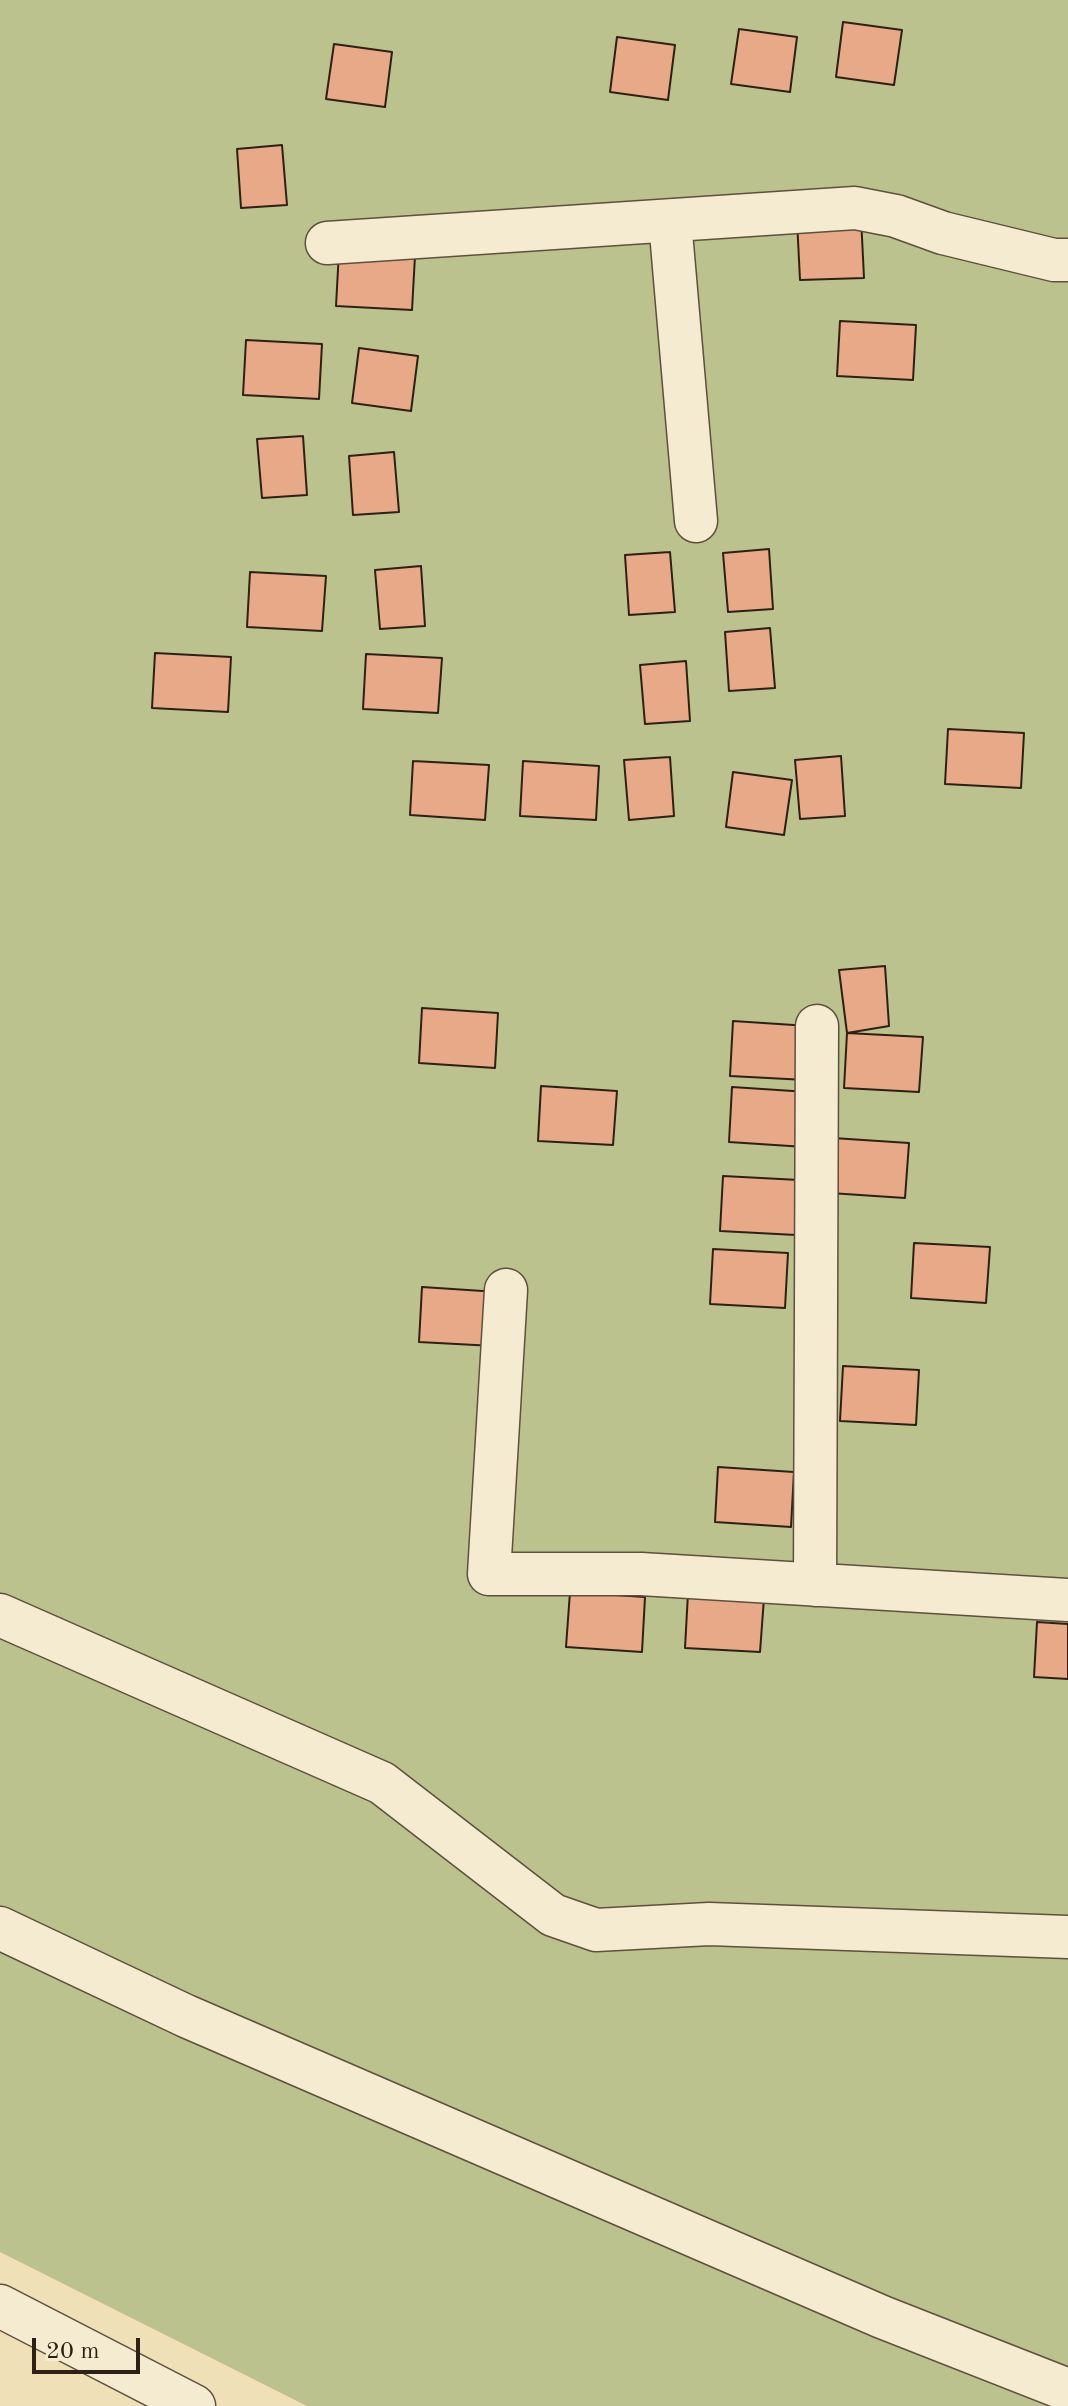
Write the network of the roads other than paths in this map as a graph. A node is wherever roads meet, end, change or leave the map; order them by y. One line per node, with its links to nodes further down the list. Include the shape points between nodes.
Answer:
1 (670, 221): 2 (street); 3 (street, via 855,208); 4 (street)
2 (327, 243)
3 (1068, 260)
4 (696, 521)
5 (817, 1026): 7 (street)
6 (506, 1290): 7 (street, via 489,1574 641,1574)
7 (815, 1585): 8 (street)
8 (1068, 1600)
9 (0, 1615): 11 (street, via 382,1783 553,1915 596,1930 709,1924)
10 (0, 1928): 13 (street, via 186,2016 867,2311)
11 (1068, 1937)
12 (0, 2306): 14 (street)
13 (1068, 2390)
14 (194, 2406)

